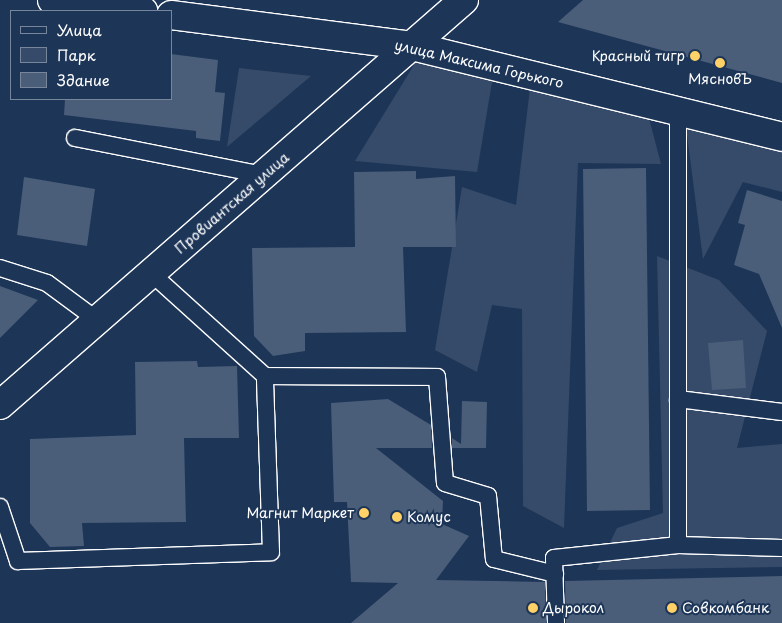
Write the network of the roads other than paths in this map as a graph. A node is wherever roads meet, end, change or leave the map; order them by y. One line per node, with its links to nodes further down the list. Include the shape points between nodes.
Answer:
1 (52, 0): 3 (street)
2 (464, 0): 6 (street, Провиантская улица)
3 (117, 4): 4 (street)
4 (139, 10)
5 (172, 15): 6 (street, улица Максима Горького)
6 (412, 46): 7 (street, улица Максима Горького); 10 (street, Провиантская улица)
7 (678, 111): 8 (street, улица Максима Горького); 15 (lane)
8 (782, 137)
9 (75, 138): 10 (lane)
10 (264, 175): 12 (street, Провиантская улица)
11 (0, 268): 13 (lane, via 47,283)
12 (152, 273): 13 (street, Провиантская улица); 14 (lane)
13 (97, 320): 16 (street, Провиантская улица)
14 (265, 376): 18 (lane, via 271,552 18,561); 21 (lane, via 437,378 445,483 488,496 494,560)
15 (678, 399): 17 (lane); 19 (lane)
16 (0, 406)
17 (782, 412)
18 (0, 507)
19 (678, 545): 20 (lane); 21 (lane, via 554,558)
20 (782, 548)
21 (555, 574): 22 (lane)
22 (556, 623)

